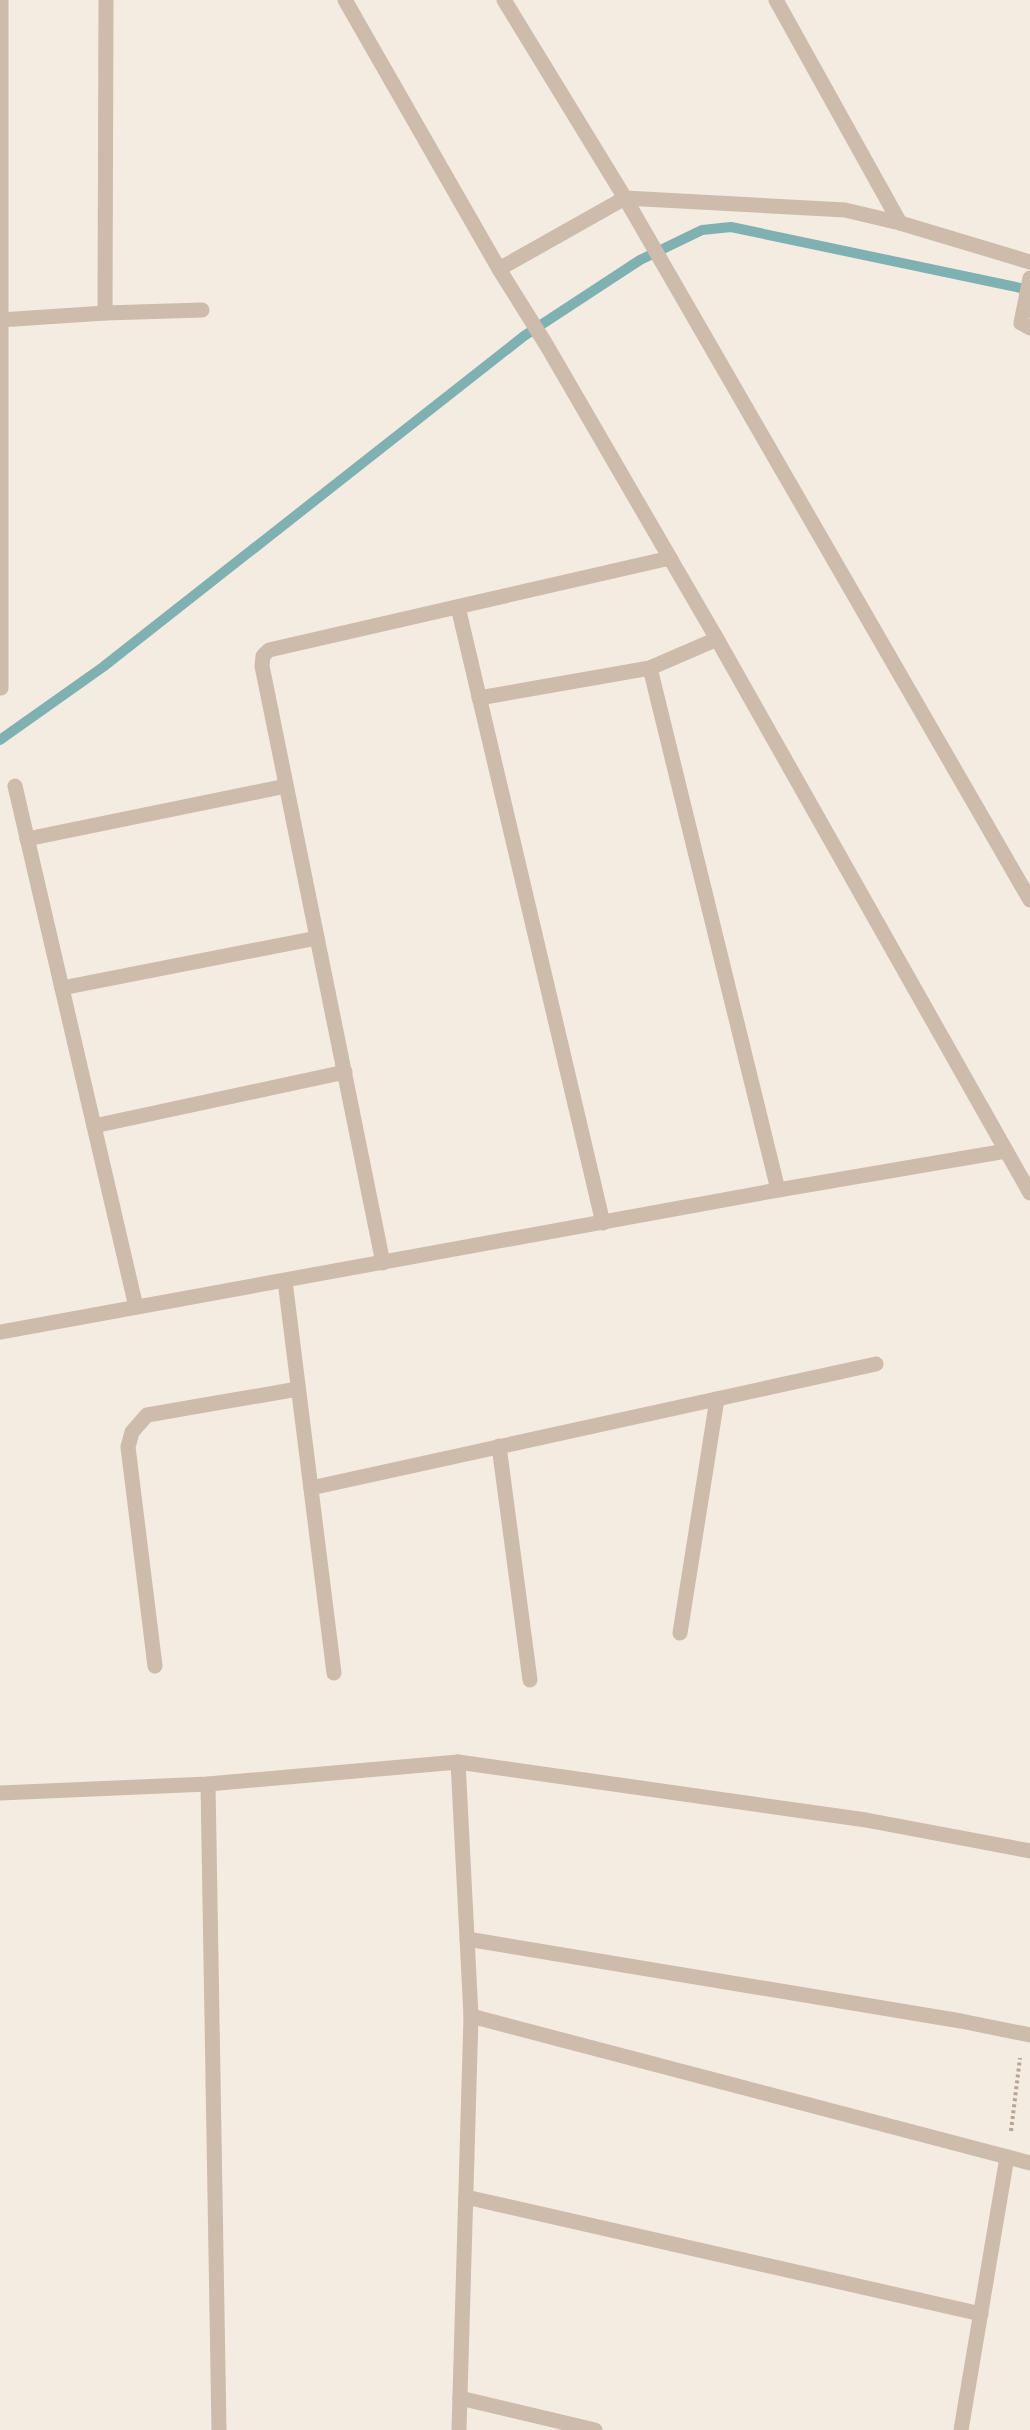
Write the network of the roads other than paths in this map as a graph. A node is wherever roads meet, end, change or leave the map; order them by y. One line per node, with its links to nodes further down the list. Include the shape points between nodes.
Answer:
1 (1, 0): 13 (street)
2 (106, 0): 12 (street)
3 (345, 0): 9 (street)
4 (504, 0): 6 (street)
5 (776, 0): 7 (street)
6 (625, 198): 7 (street, via 845,210); 9 (street); 24 (street)
7 (900, 223): 8 (street)
8 (1030, 262)
9 (499, 268): 15 (street)
10 (1030, 278): 14 (street)
11 (202, 310): 12 (street)
12 (105, 313): 13 (street)
13 (1, 320): 19 (street)
14 (1026, 326)
15 (670, 558): 16 (street); 17 (street)
16 (458, 607): 20 (street); 22 (street, via 269,650 263,656)
17 (717, 639): 18 (street); 29 (street)
18 (650, 668): 20 (street); 30 (street)
19 (1, 688)
20 (479, 698): 32 (street)
21 (15, 786): 23 (street)
22 (286, 786): 23 (street); 25 (street)
23 (27, 838): 26 (street)
24 (1030, 900)
25 (317, 938): 26 (street); 27 (street)
26 (62, 988): 28 (street)
27 (345, 1072): 28 (street); 33 (street)
28 (94, 1126): 35 (street)
29 (1006, 1151): 30 (street); 31 (street)
30 (777, 1190): 32 (street)
31 (1030, 1193)
32 (603, 1223): 33 (street)
33 (383, 1263): 34 (street)
34 (285, 1281): 35 (street); 38 (street)
35 (136, 1307): 36 (street)
36 (0, 1332)
37 (876, 1364): 39 (street)
38 (298, 1389): 41 (street); 43 (street, via 147,1415 132,1432 128,1447)
39 (717, 1399): 40 (street); 42 (street)
40 (499, 1446): 41 (street); 45 (street)
41 (311, 1488): 44 (street)
42 (680, 1633)
43 (155, 1665)
44 (334, 1673)
45 (530, 1680)
46 (458, 1762): 47 (street); 49 (street, via 866,1820); 50 (street)
47 (208, 1784): 48 (street); 58 (street)
48 (0, 1793)
49 (1030, 1851)
50 (467, 1939): 51 (street); 52 (street)
51 (471, 2016): 53 (street); 55 (street)
52 (1027, 2034)
53 (1007, 2157): 54 (street); 56 (street)
54 (1030, 2163)
55 (466, 2197): 56 (street); 57 (street)
56 (981, 2314): 61 (street)
57 (460, 2398): 59 (street); 60 (street)
58 (219, 2430)
59 (459, 2430)
60 (595, 2430)
61 (961, 2430)

